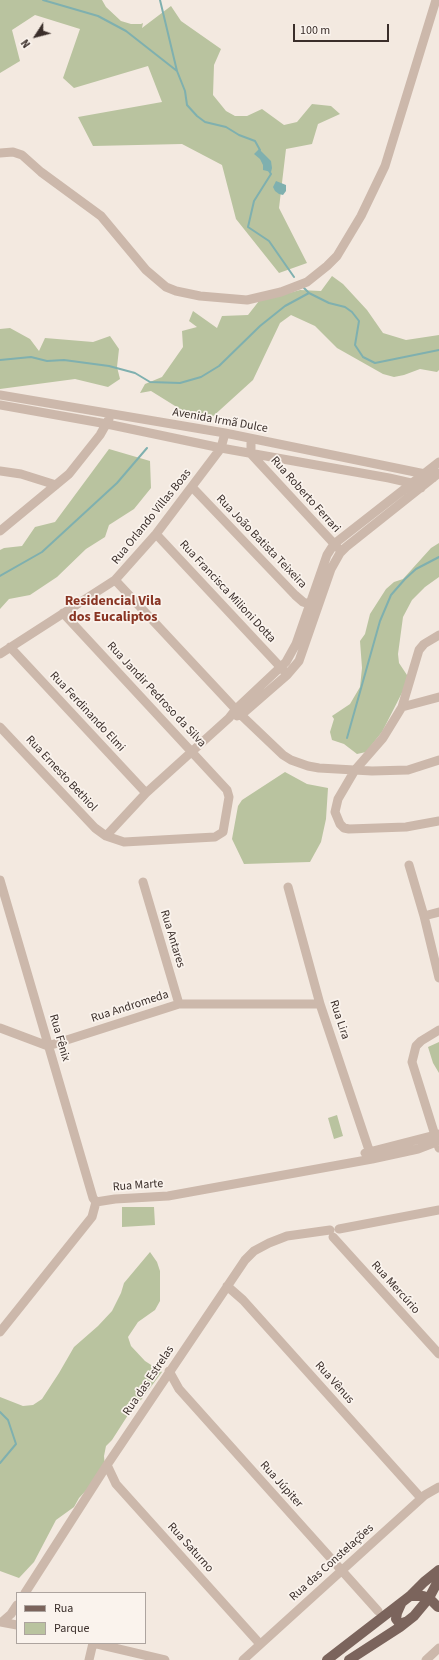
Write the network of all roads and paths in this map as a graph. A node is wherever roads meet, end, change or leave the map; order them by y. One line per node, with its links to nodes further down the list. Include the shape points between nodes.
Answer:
1 (436, 0): 2 (street, via 385,166 361,216 337,256 327,266 307,282 281,292 247,300 200,296 166,287 146,270 101,216 22,155 13,152)
2 (0, 153)
3 (0, 396): 5 (street, Avenida Irmã Dulce)
4 (0, 405): 6 (street, Avenida Irmã Dulce)
5 (110, 414): 6 (street); 7 (street, Avenida Irmã Dulce)
6 (107, 424): 9 (street, Avenida Irmã Dulce); 15 (street, via 69,474)
7 (225, 433): 8 (street, Avenida Irmã Dulce); 9 (street, Rua Orlando Villas Boas)
8 (251, 438): 10 (street); 13 (street, Avenida Irmã Dulce)
9 (221, 448): 10 (street, Avenida Irmã Dulce); 16 (street, Rua Orlando Villas Boas)
10 (251, 454): 14 (street, Avenida Irmã Dulce); 20 (street, Rua Roberto Ferrari)
11 (439, 462): 13 (street)
12 (0, 471): 15 (street, via 21,474)
13 (432, 475): 14 (street); 17 (street)
14 (411, 483): 17 (street, Avenida Irmã Dulce); 20 (street)
15 (56, 485): 18 (street)
16 (192, 487): 19 (street, Rua Orlando Villas Boas); 23 (street, Rua João Batista Teixeira, via 295,595)
17 (421, 488): 21 (street)
18 (0, 531)
19 (156, 534): 22 (street, Rua Orlando Villas Boas); 28 (street, Rua Francisca Milioni Dotta)
20 (334, 544): 21 (street, Rua Roberto Ferrari); 23 (street, via 327,555)
21 (342, 551): 23 (street, via 335,560)
22 (115, 580): 24 (street, Rua Orlando Villas Boas); 32 (street)
23 (314, 606): 28 (street, via 291,654); 29 (street, via 299,661)
24 (63, 613): 26 (street, Rua Orlando Villas Boas); 34 (street, Rua Jandir Pedroso da Silva)
25 (439, 635): 31 (street, via 419,650)
26 (10, 647): 27 (street, Rua Orlando Villas Boas); 37 (street, Rua Ferdinando Elmi)
27 (0, 654)
28 (281, 667): 29 (street, Rua Francisca Milioni Dotta); 32 (street)
29 (287, 675): 32 (street)
30 (439, 697): 31 (street)
31 (402, 707): 36 (street, via 383,738)
32 (239, 712): 34 (street); 36 (street, via 283,756 308,766)
33 (0, 727): 39 (street, Rua Ernesto Bethiol, via 95,828)
34 (192, 752): 37 (street); 39 (street, Rua Jandir Pedroso da Silva, via 229,794 224,828 218,836 124,842)
35 (439, 760): 36 (street, via 408,770)
36 (355, 770): 38 (street, via 338,798 335,812 344,828 390,828)
37 (146, 793): 39 (street)
38 (439, 821)
39 (106, 836)
40 (409, 865): 45 (street)
41 (0, 880): 51 (street, Rua Fênix)
42 (143, 882): 47 (street, Rua Antares)
43 (288, 887): 48 (street, Rua Lira)
44 (439, 912): 45 (street)
45 (424, 916): 46 (street)
46 (439, 978)
47 (179, 1004): 48 (street, Rua Andromeda); 51 (street, Rua Andromeda)
48 (320, 1004): 53 (street, Rua Lira)
49 (0, 1028): 51 (street)
50 (439, 1030): 52 (street, via 416,1046 412,1062)
51 (48, 1046): 54 (street, Rua Fênix)
52 (438, 1140): 53 (street, Rua Marte)
53 (370, 1155): 54 (street, Rua Marte, via 341,1164 168,1196)
54 (96, 1202): 58 (street, via 92,1217)
55 (439, 1210): 56 (street, Rua das Estrelas)
56 (334, 1232): 57 (street, Rua das Estrelas, via 287,1236 259,1248 245,1260); 59 (street, Rua Mercúrio)
57 (227, 1286): 60 (street, Rua das Estrelas); 63 (street, Rua Vênus, via 243,1300)
58 (0, 1332)
59 (439, 1354)
60 (169, 1371): 61 (street, Rua das Estrelas); 65 (street, Rua Júpiter, via 179,1389)
61 (107, 1465): 67 (street, Rua das Estrelas); 81 (street, Rua Saturno, via 116,1484)
62 (439, 1487): 63 (street, Rua das Constelações)
63 (421, 1498): 65 (street, Rua das Constelações)
64 (439, 1570): 68 (main road)
65 (342, 1571): 73 (street, Rua Júpiter); 81 (street, Rua das Constelações)
66 (437, 1583): 69 (main road); 72 (main road, via 435,1594)
67 (26, 1592)
68 (410, 1596): 69 (main road); 70 (main road)
69 (429, 1598): 72 (main road); 75 (main road)
70 (401, 1603): 75 (main road, via 396,1619 400,1624); 78 (main road)
71 (16, 1606): 74 (street)
72 (438, 1608): 75 (main road, via 427,1608)
73 (378, 1611)
74 (11, 1614): 76 (street); 77 (street)
75 (411, 1619): 83 (main road)
76 (1, 1622): 77 (street)
77 (16, 1625)
78 (357, 1637): 83 (main road, via 369,1636 371,1640); 87 (main road)
79 (93, 1644): 84 (street)
80 (97, 1644): 85 (street)
81 (260, 1644): 86 (street, Rua das Constelações)
82 (439, 1648): 88 (street)
83 (350, 1659)
84 (89, 1660)
85 (165, 1660)
86 (243, 1660)
87 (328, 1660)
88 (426, 1660)

